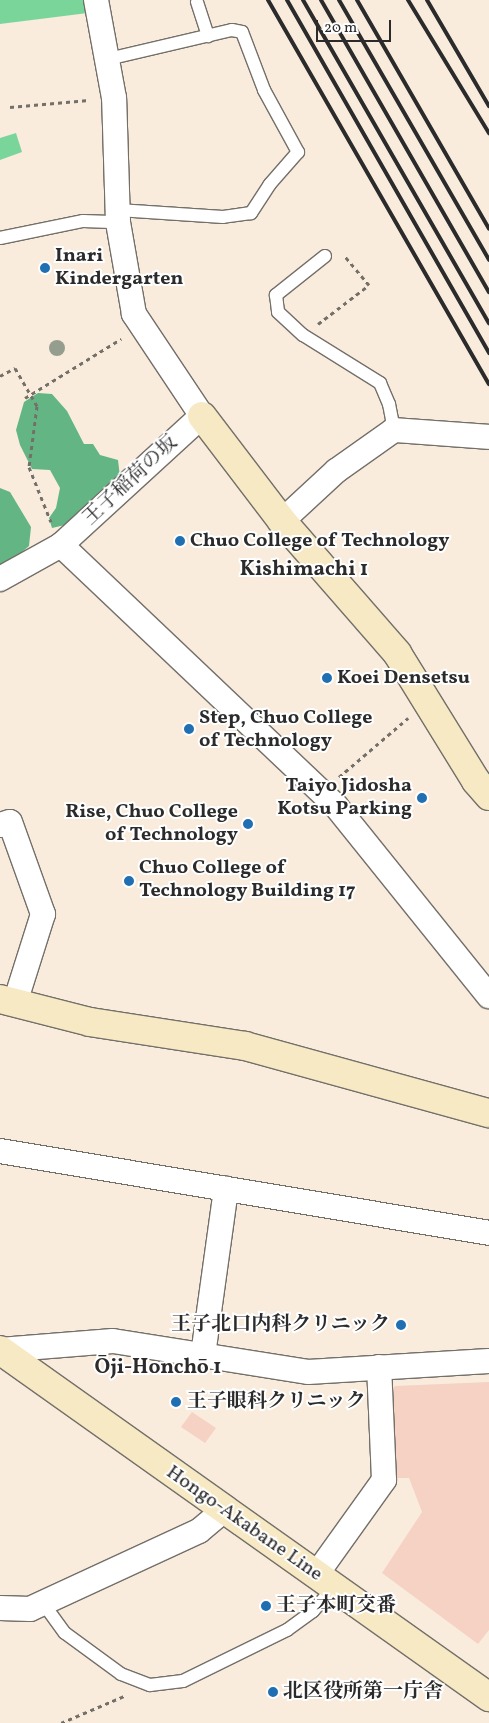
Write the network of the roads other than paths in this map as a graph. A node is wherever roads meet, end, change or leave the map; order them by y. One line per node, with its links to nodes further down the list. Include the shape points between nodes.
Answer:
1 (96, 0): 4 (street)
2 (197, 2): 3 (lane)
3 (208, 36): 4 (lane); 5 (lane, via 232,30 242,32 264,90 298,152 270,184 251,213 223,217)
4 (108, 59): 5 (street, via 114,98)
5 (118, 216): 6 (lane); 8 (street, via 134,314)
6 (0, 238)
7 (325, 256): 9 (lane, via 276,295 278,312 303,335 380,383 389,404)
8 (202, 416): 11 (street); 12 (street, 王子稲荷の坂)
9 (394, 430): 10 (street); 11 (street, via 336,471)
10 (489, 437)
11 (282, 520): 14 (street, via 396,653 476,781)
12 (61, 545): 13 (street, 王子稲荷の坂); 16 (street, via 321,792)
13 (0, 578)
14 (489, 796)
15 (0, 825): 17 (street, via 10,822 43,914)
16 (489, 996)
17 (8, 1001): 18 (street, via 90,1022 245,1046)
18 (489, 1113)
19 (0, 1151): 20 (street)
20 (226, 1189): 21 (street); 23 (street)
21 (489, 1233)
22 (0, 1350): 23 (street, via 113,1341); 26 (street, Hongo-Akabane Line)
23 (203, 1356): 25 (street, via 294,1371)
24 (489, 1361): 25 (street)
25 (379, 1368): 27 (street, via 384,1480)
26 (224, 1510): 27 (street, Hongo-Akabane Line); 28 (street, via 199,1531)
27 (325, 1581): 28 (lane, via 313,1611 287,1630 183,1681 150,1685 121,1674 65,1633); 30 (street, Hongo-Akabane Line)
28 (43, 1603): 29 (street, via 30,1609)
29 (0, 1608)
30 (489, 1696)

